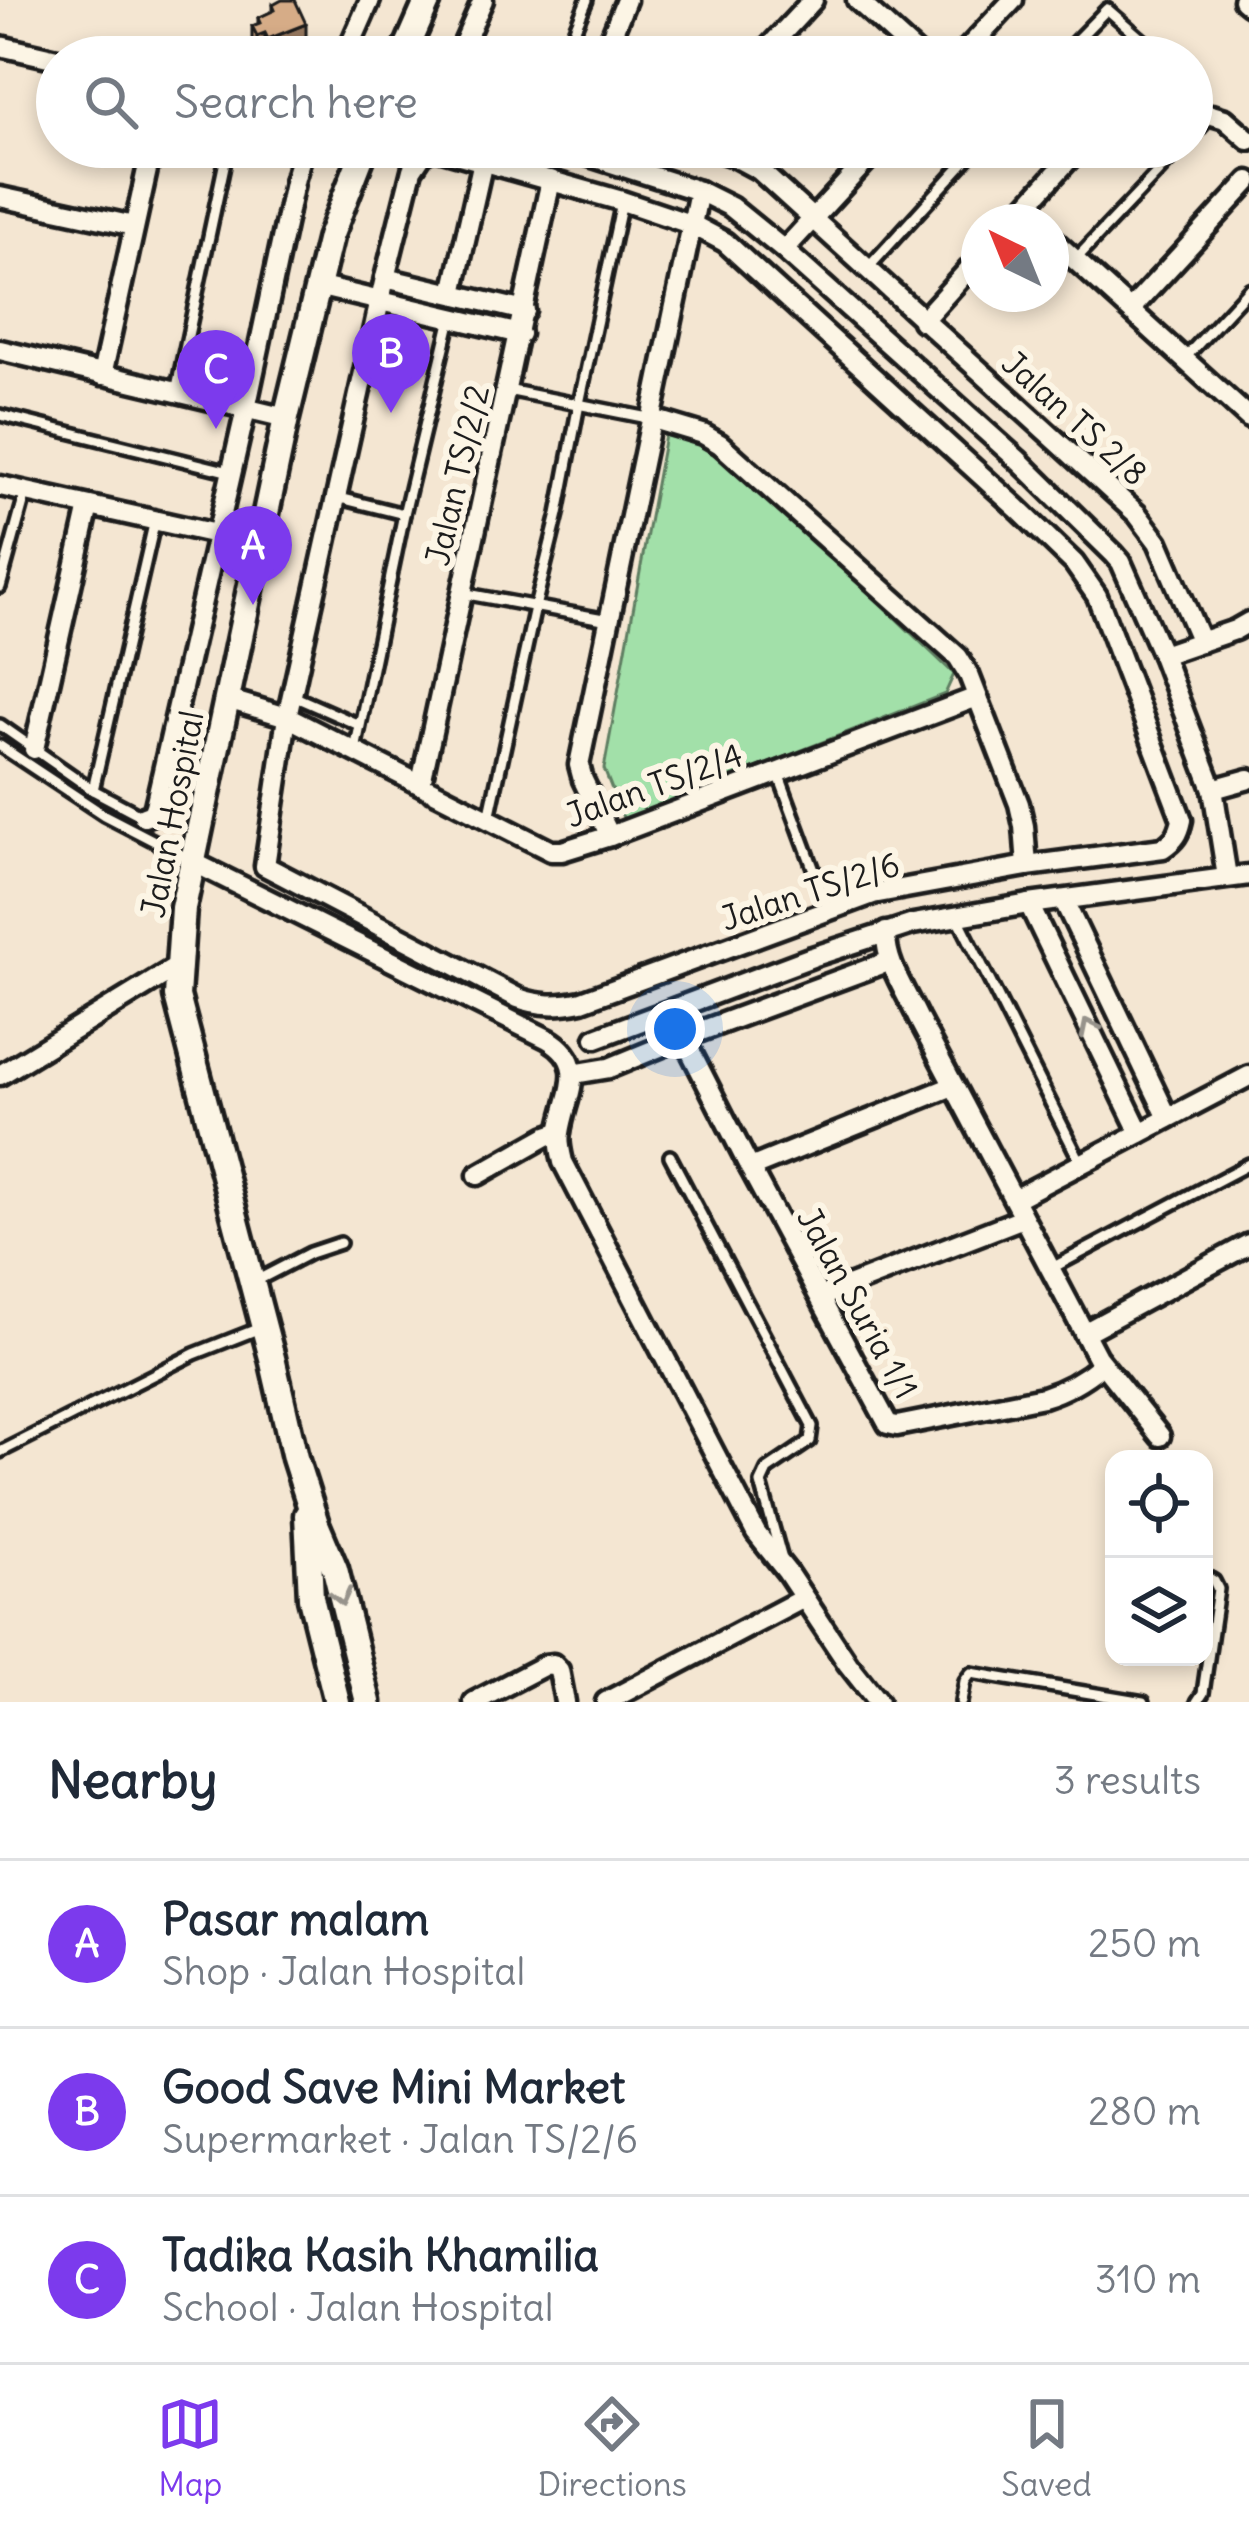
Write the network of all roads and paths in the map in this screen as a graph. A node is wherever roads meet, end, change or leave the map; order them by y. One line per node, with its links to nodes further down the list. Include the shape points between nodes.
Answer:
1 (370, 0): 9 (street)
2 (428, 0): 10 (street)
3 (482, 0): 11 (street)
4 (587, 0): 12 (lane)
5 (626, 0): 13 (street)
6 (813, 0): 14 (street)
7 (856, 0): 15 (street)
8 (1012, 0): 16 (street)
9 (354, 36)
10 (412, 36)
11 (467, 36)
12 (572, 36)
13 (612, 36)
14 (780, 36)
15 (896, 36)
16 (979, 36)
17 (1081, 36): 18 (lane, via 1107,9)
18 (1137, 36)
19 (0, 46): 20 (street)
20 (36, 54)
21 (1213, 115): 22 (street)
22 (1249, 140)
23 (147, 168): 43 (street)
24 (224, 168): 64 (lane)
25 (298, 168): 66 (street)
26 (356, 168): 51 (street, Jalan Hospital)
27 (415, 168): 49 (street, Jalan TS/2/6)
28 (481, 168): 53 (street)
29 (508, 168): 36 (street, Jalan TS/2/6)
30 (627, 168): 38 (street)
31 (754, 168): 42 (street, Jalan TS 2/8)
32 (860, 168): 42 (street)
33 (959, 168): 48 (lane)
34 (1062, 168): 41 (street)
35 (1162, 168): 47 (lane)
36 (551, 180): 40 (street, Jalan TS/2/6); 56 (street, Jalan TS/2/2)
37 (1249, 181): 55 (street)
38 (699, 191): 44 (street); 45 (street)
39 (0, 197): 43 (street)
40 (622, 201): 44 (street, Jalan TS/2/6); 65 (lane)
41 (1033, 204)
42 (814, 220): 45 (street); 48 (street, Jalan TS 2/8)
43 (134, 226): 62 (street)
44 (693, 226): 70 (street); 104 (street, Jalan TS/2/6, via 725,242 1001,493 1097,596 1180,832 1163,848)
45 (784, 250): 85 (street, via 1114,554)
46 (1069, 254): 47 (street)
47 (1075, 260): 55 (street)
48 (867, 269): 58 (street, Jalan TS 2/8)
49 (385, 278): 53 (street); 54 (street, Jalan TS/2/6)
50 (961, 278): 58 (street)
51 (317, 286): 54 (street); 69 (street, Jalan Hospital)
52 (1249, 289): 61 (lane)
53 (453, 293): 56 (street)
54 (380, 302): 57 (street); 74 (street, Jalan TS/2/6)
55 (1131, 309): 61 (street)
56 (525, 311): 59 (street, Jalan TS/2/2)
57 (451, 318): 59 (street); 76 (lane)
58 (922, 321): 84 (street, Jalan TS 2/8, via 1146,524)
59 (520, 334): 63 (street, Jalan TS/2/2)
60 (0, 350): 62 (street)
61 (1184, 359): 67 (street)
62 (102, 375): 64 (street)
63 (507, 390): 65 (lane); 80 (street, Jalan TS/2/2)
64 (176, 392): 66 (street)
65 (579, 404): 70 (lane); 81 (lane)
66 (246, 409): 69 (street); 71 (street)
67 (1246, 410)
68 (0, 415): 71 (lane)
69 (286, 418): 88 (street, Jalan Hospital)
70 (653, 419): 82 (street); 87 (street, via 720,444 946,644)
71 (230, 472): 78 (street)
72 (0, 486): 73 (street)
73 (26, 492): 75 (street); 79 (lane)
74 (336, 497): 76 (lane); 86 (street, Jalan TS/2/6)
75 (89, 506): 77 (street); 93 (street)
76 (404, 514): 91 (lane)
77 (155, 520): 78 (street); 98 (lane)
78 (216, 534): 100 (street, via 155,806)
79 (0, 587)
80 (462, 593): 81 (lane); 97 (street, Jalan TS/2/2)
81 (535, 607): 82 (lane); 101 (lane)
82 (609, 620): 102 (street, via 579,765)
83 (1249, 622): 84 (street)
84 (1201, 642): 85 (street)
85 (1162, 655): 99 (street)
86 (293, 696): 89 (street, Jalan TS/2/6); 91 (lane)
87 (977, 698): 95 (street, Jalan TS/2/4); 104 (street, via 1019,804)
88 (227, 699): 89 (street, Jalan TS/2/4); 103 (street, Jalan Hospital)
89 (287, 717): 94 (street, Jalan TS/2/4); 109 (street, Jalan TS/2/6, via 265,866 518,998 582,1001)
90 (0, 725): 93 (lane)
91 (359, 725): 94 (lane)
92 (0, 746): 103 (lane)
93 (34, 749): 98 (lane)
94 (355, 750): 97 (street, Jalan TS/2/4)
95 (778, 772): 102 (street, Jalan TS/2/4); 109 (lane)
96 (1249, 779): 99 (street)
97 (421, 783): 101 (street, Jalan TS/2/4)
98 (93, 790): 100 (lane)
99 (1213, 790): 106 (street)
100 (144, 817)
101 (489, 818): 102 (street, Jalan TS/2/4, via 550,850)
102 (610, 836)
103 (194, 862): 113 (street, Jalan Hospital); 117 (street, via 548,1039 568,1056)
104 (1027, 866): 109 (street, Jalan TS/2/6, via 873,894)
105 (1249, 875): 106 (street)
106 (1227, 878): 107 (street)
107 (1064, 901): 108 (street); 121 (street)
108 (1029, 904): 110 (street); 123 (street, one-way to 108)
109 (829, 910)
110 (956, 914): 111 (street); 126 (lane)
111 (886, 932): 112 (street); 114 (street)
112 (890, 961): 116 (street); 120 (street)
113 (180, 965): 118 (street); 133 (street, Jalan Hospital, via 177,996)
114 (670, 1011): 115 (street); 116 (street, Jalan Suria 1/1)
115 (596, 1038)
116 (682, 1038): 117 (street); 127 (street, Jalan Suria 1/1)
117 (573, 1074): 122 (street)
118 (0, 1075)
119 (1249, 1076): 121 (street)
120 (952, 1086): 127 (street); 129 (street)
121 (1168, 1118): 123 (street)
122 (560, 1132): 128 (street); 141 (street, via 563,1162 756,1533)
123 (1140, 1133): 126 (street)
124 (670, 1156): 141 (lane, via 812,1426 810,1441 760,1483)
125 (1249, 1164): 132 (lane)
126 (1082, 1165): 129 (street)
127 (750, 1168): 134 (street, Jalan Suria 1/1)
128 (478, 1175)
129 (1018, 1209): 132 (street); 134 (street)
130 (340, 1243): 133 (lane)
131 (1249, 1244): 136 (street)
132 (1050, 1269): 136 (street)
133 (252, 1283): 135 (street, Jalan Hospital)
134 (820, 1297): 137 (street, Jalan Suria 1/1, via 888,1424 1043,1397)
135 (264, 1326): 139 (lane); 140 (street, Jalan Hospital)
136 (1084, 1333): 137 (street)
137 (1101, 1365): 138 (street)
138 (1160, 1436)
139 (0, 1452)
140 (306, 1494): 146 (street, Jalan Hospital, via 311,1598); 147 (street, Jalan Hospital, one-way to 147, via 335,1568)
141 (787, 1572): 143 (street)
142 (1213, 1580): 144 (lane)
143 (804, 1598): 150 (street); 151 (street)
144 (1213, 1626)
145 (1208, 1666): 154 (lane)
146 (337, 1702)
147 (368, 1702)
148 (473, 1702): 149 (street, via 553,1664)
149 (565, 1702)
150 (607, 1702)
151 (878, 1702)
152 (961, 1702): 153 (lane, via 971,1673)
153 (1144, 1702)
154 (1197, 1702)

